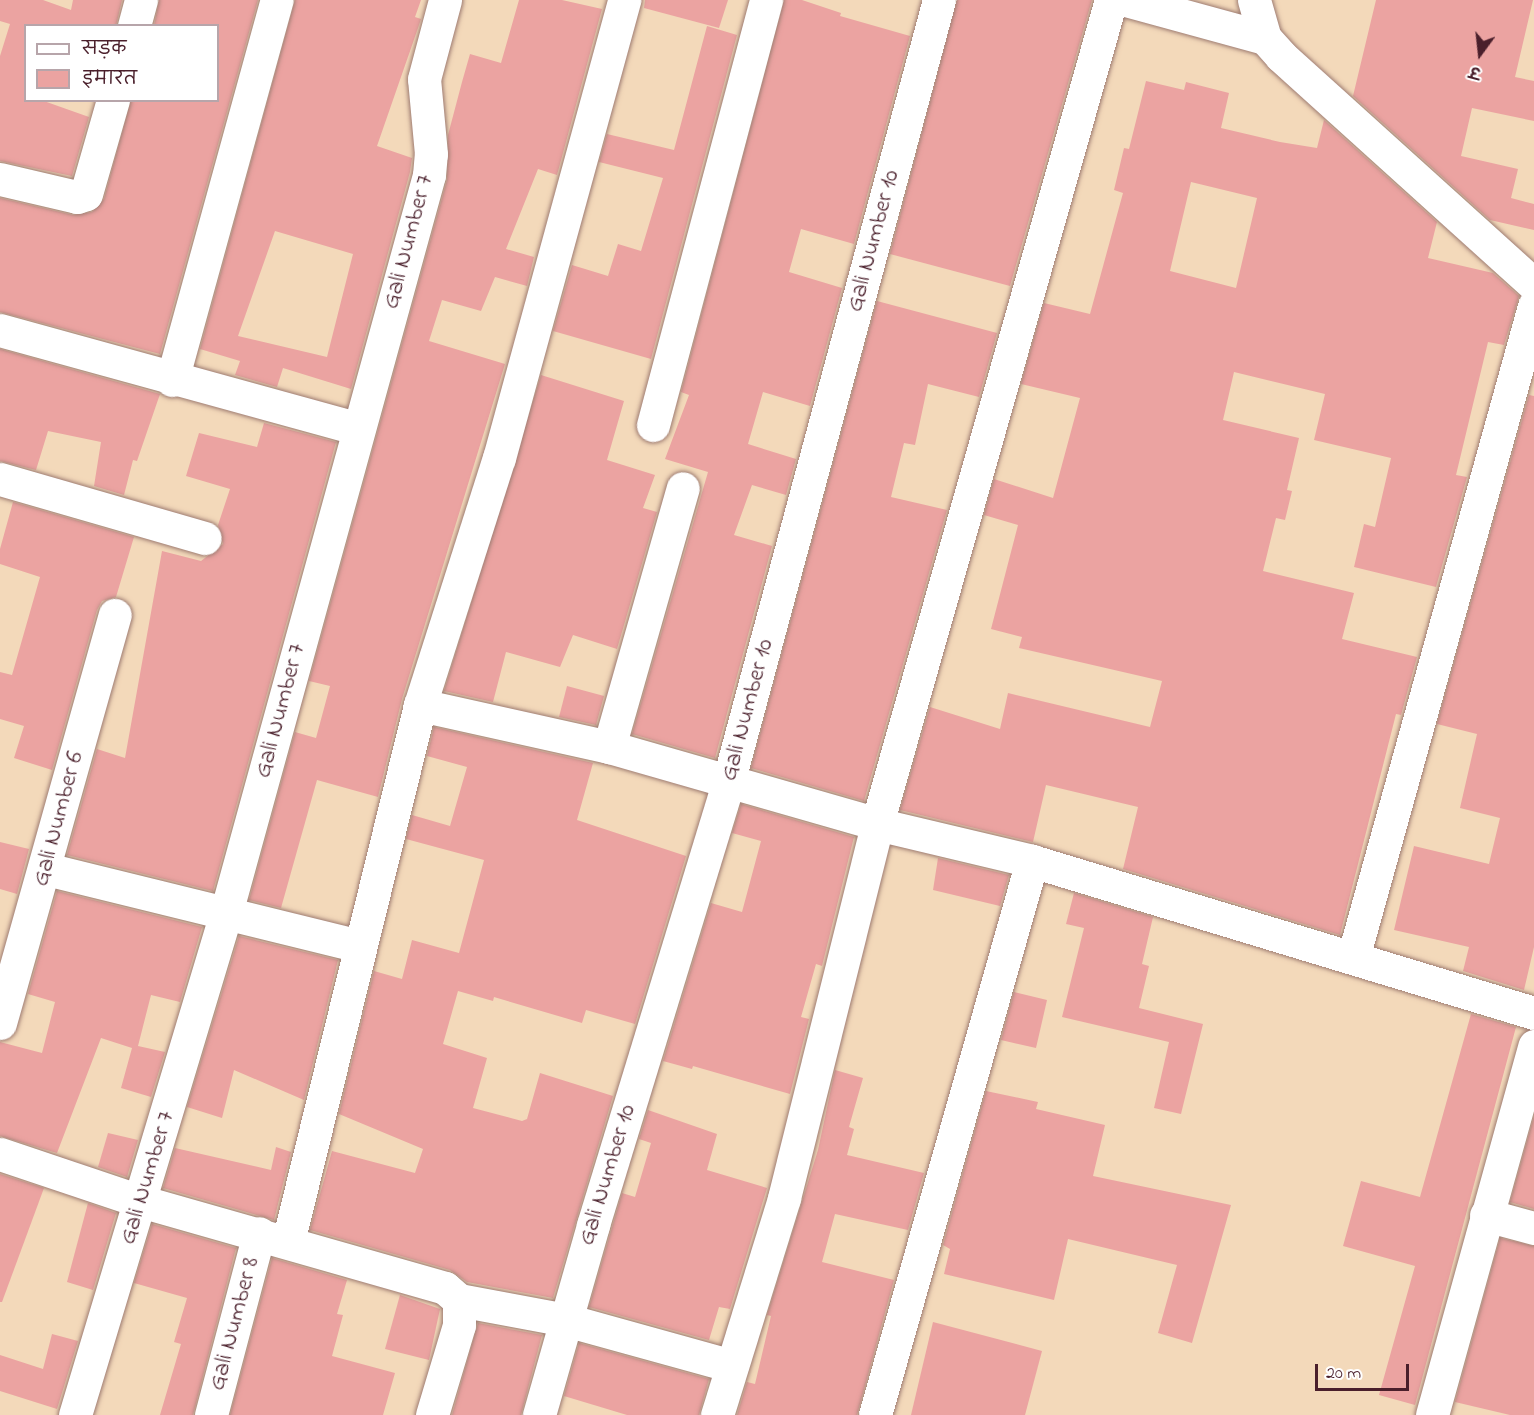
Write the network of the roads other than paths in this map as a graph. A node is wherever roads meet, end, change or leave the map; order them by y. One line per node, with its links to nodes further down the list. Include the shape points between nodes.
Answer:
1 (141, 0): 10 (street)
2 (276, 0): 17 (street)
3 (445, 0): 19 (street, Gali Number 7, via 424,80 431,154 429,175)
4 (624, 0): 24 (street, Gali Number 8, via 498,458)
5 (766, 0): 18 (street)
6 (939, 0): 26 (street, Gali Number 10)
7 (1111, 0): 27 (street)
8 (1126, 0): 11 (street)
9 (1254, 0): 11 (street)
10 (135, 24)
11 (1266, 38): 14 (street)
12 (112, 102): 13 (street, via 86,194 77,197)
13 (0, 179)
14 (1534, 285)
15 (1534, 306): 32 (street)
16 (0, 330): 17 (street)
17 (172, 380): 19 (street)
18 (653, 425)
19 (357, 428): 30 (street, Gali Number 7)
20 (0, 479): 22 (street)
21 (683, 488): 25 (street)
22 (206, 538)
23 (115, 615): 29 (street, Gali Number 6)
24 (420, 705): 25 (street); 31 (street, Gali Number 8)
25 (609, 747): 26 (street)
26 (728, 783): 27 (street); 42 (street, Gali Number 10)
27 (877, 824): 28 (street); 43 (street, via 784,1198)
28 (1032, 861): 32 (street); 49 (street)
29 (46, 869): 30 (street); 34 (street, Gali Number 6)
30 (226, 913): 31 (street); 37 (street, Gali Number 7)
31 (359, 946): 40 (street, Gali Number 8, via 356,980)
32 (1353, 958): 33 (street)
33 (1534, 1013)
34 (0, 1023)
35 (1534, 1046): 38 (street)
36 (0, 1154): 37 (street)
37 (140, 1201): 40 (street); 44 (street, Gali Number 7)
38 (1486, 1215): 39 (street); 50 (street)
39 (1534, 1228)
40 (273, 1238): 41 (street, via 445,1288); 45 (street, Gali Number 8)
41 (459, 1300): 42 (street); 46 (street, via 459,1325)
42 (566, 1320): 43 (street); 47 (street, Gali Number 10)
43 (732, 1366): 48 (street)
44 (75, 1415)
45 (211, 1415)
46 (432, 1415)
47 (539, 1415)
48 (717, 1415)
49 (875, 1415)
50 (1432, 1415)

